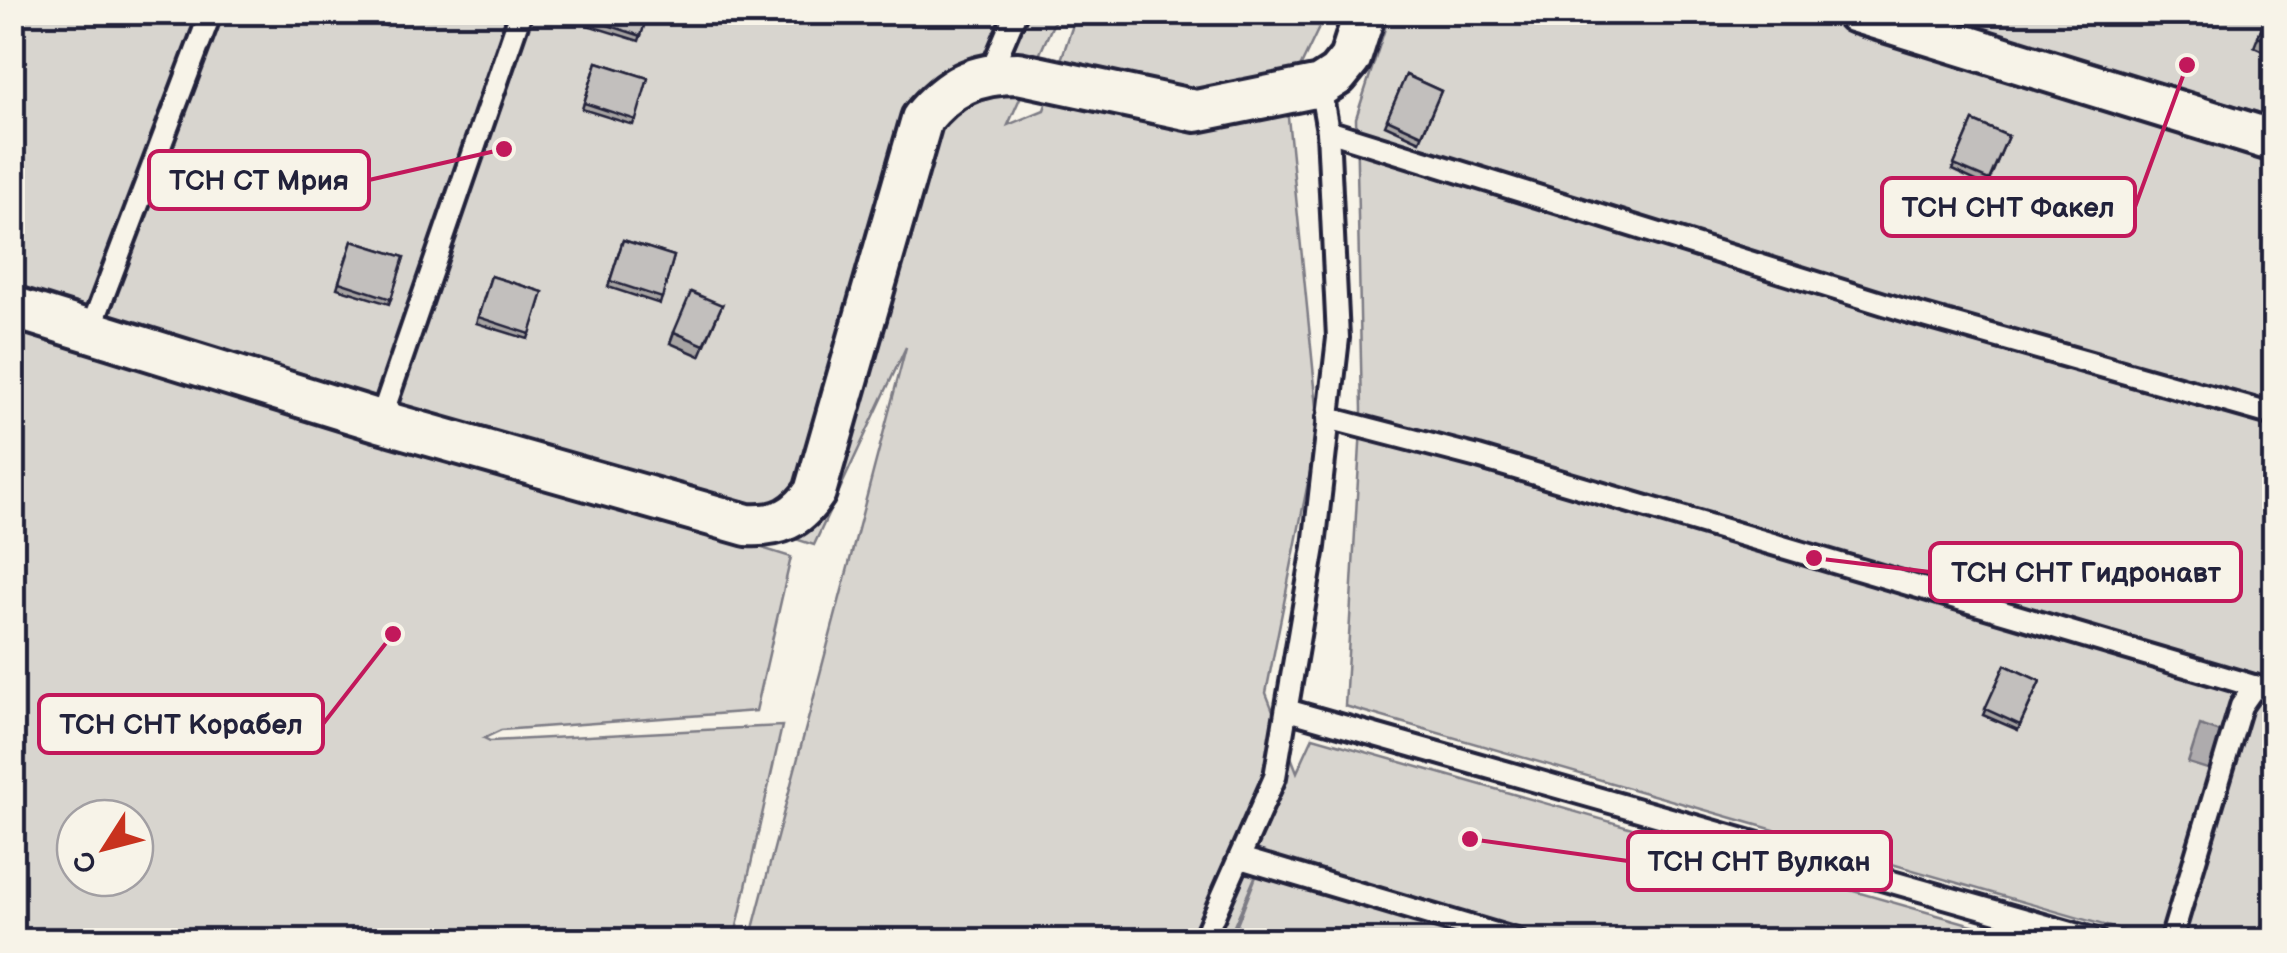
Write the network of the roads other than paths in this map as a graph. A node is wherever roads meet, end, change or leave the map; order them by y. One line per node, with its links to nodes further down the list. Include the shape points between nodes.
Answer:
1 (211, 12): 11 (lane)
2 (520, 12): 14 (lane)
3 (1016, 12): 6 (lane)
4 (1364, 12): 7 (street, via 1350,59)
5 (1856, 12): 9 (street)
6 (990, 73): 7 (street, via 1018,73 1196,111); 14 (street, via 963,81 922,120 816,492 788,520 747,525)
7 (1320, 86): 8 (lane)
8 (1328, 131): 12 (lane, via 1910,312); 13 (lane, via 1338,338)
9 (2274, 141)
10 (15, 314): 11 (street)
11 (90, 331): 14 (street)
12 (2274, 415)
13 (1328, 418): 15 (lane, via 1478,456); 16 (lane)
14 (380, 420)
15 (2265, 689): 21 (lane, via 2241,706)
16 (1286, 710): 17 (lane, via 1275,777); 20 (lane)
17 (1240, 858): 18 (lane); 19 (lane)
18 (1203, 940)
19 (1516, 940)
20 (2096, 940)
21 (2171, 940)

